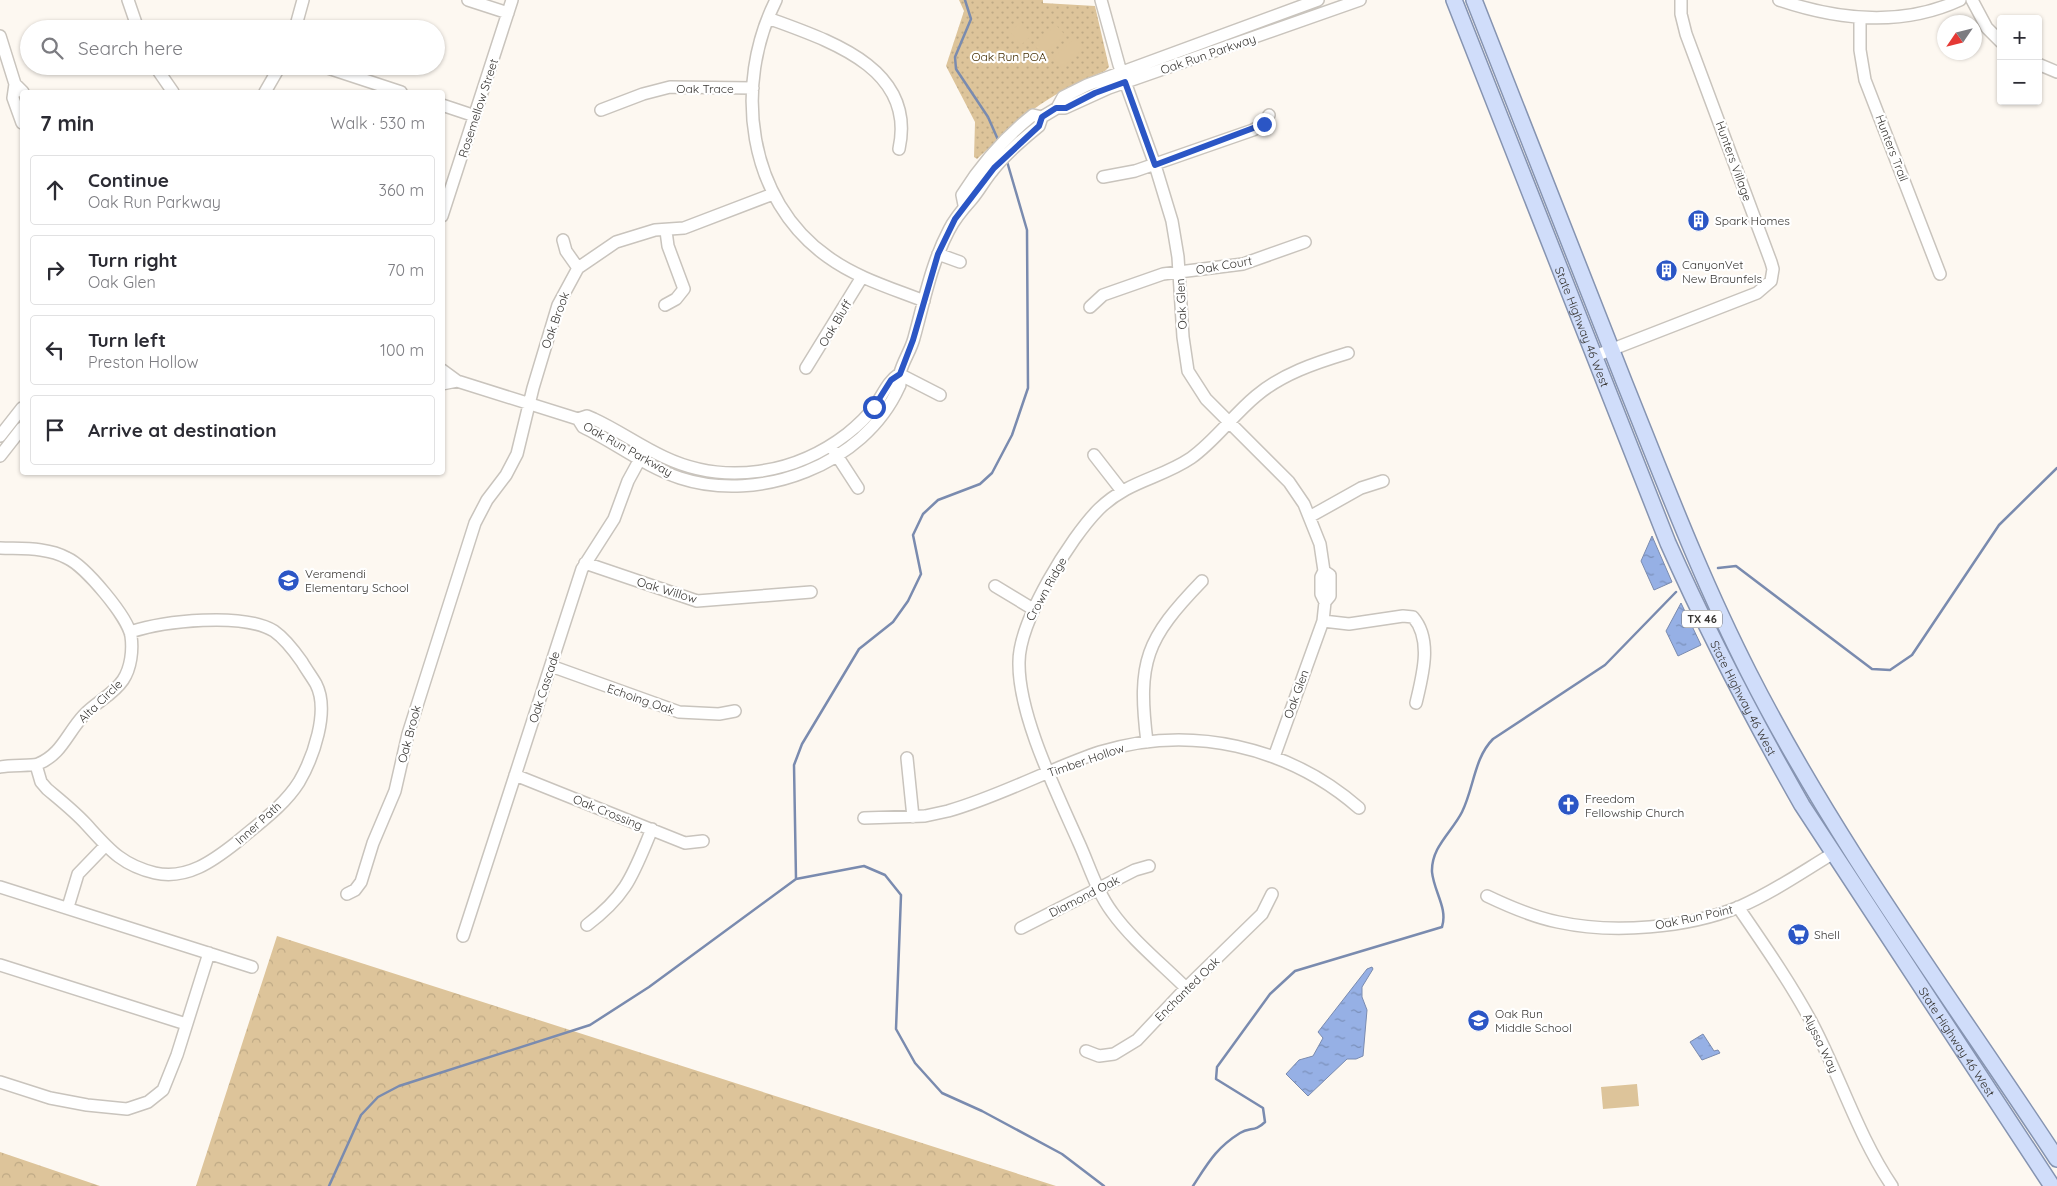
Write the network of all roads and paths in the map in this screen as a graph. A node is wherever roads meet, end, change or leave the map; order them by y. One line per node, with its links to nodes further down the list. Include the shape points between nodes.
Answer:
1 (128, 0): 18 (street)
2 (303, 0): 19 (street)
3 (468, 0): 15 (street)
4 (512, 0): 15 (street, Rosemellow Street)
5 (776, 0): 16 (street)
6 (1101, 0): 27 (street, Oak Glen)
7 (1318, 0): 27 (street, Oak Run Parkway)
8 (1360, 0): 27 (street, Oak Run Parkway)
9 (1454, 0): 59 (main road, State Highway 46 West / TX 46)
10 (1474, 0): 57 (main road, State Highway 46 West / TX 46)
11 (1681, 0): 57 (street, Hunters Village, via 1686,34 1771,262 1773,275 1768,286 1756,294)
12 (1779, 0): 17 (street)
13 (1960, 0): 17 (street, via 1926,12)
14 (1972, 0): 21 (street, via 1987,28)
15 (508, 13): 36 (street, Rosemellow Street)
16 (768, 18): 29 (street, via 757,54); 39 (street, via 834,42 865,62 895,100 902,128)
17 (1860, 18): 52 (street, Hunters Trail, via 1860,50 1865,80)
18 (135, 20)
19 (297, 20)
20 (0, 36): 28 (street)
21 (1997, 38)
22 (2042, 66): 23 (street)
23 (2057, 72)
24 (161, 75): 30 (street)
25 (275, 75): 31 (street)
26 (349, 75): 32 (street)
27 (1123, 77): 38 (street, Oak Run Parkway, via 1087,85 1063,97 1056,108); 40 (street, Oak Glen)
28 (19, 88): 37 (street, via 13,98)
29 (753, 88): 34 (street, Oak Trace, via 670,87); 43 (street, via 755,145 761,169)
30 (172, 90)
31 (267, 90)
32 (395, 90)
33 (445, 107): 36 (street)
34 (601, 110)
35 (1269, 115): 40 (street, via 1264,124 1253,130)
36 (475, 116): 44 (street, Rosemellow Street)
37 (20, 117)
38 (1042, 117): 42 (street, Oak Run Parkway, via 1039,126); 42 (street, Oak Run Parkway, via 1033,115 1017,128 986,159)
39 (899, 150)
40 (1155, 165): 41 (street); 51 (street, Oak Glen, via 1172,221)
41 (1103, 177)
42 (976, 182): 48 (street, Oak Run Parkway, via 970,201 964,205)
43 (773, 194): 45 (street, Oak Brook, via 684,228); 53 (street, via 808,241 827,257)
44 (445, 207)
45 (666, 230): 50 (street, Oak Brook, via 616,242); 55 (street, via 668,246 684,289)
46 (563, 240): 50 (street, via 566,251)
47 (1305, 242): 51 (street, Oak Court, via 1243,264)
48 (938, 254): 49 (street); 54 (street, Oak Run Parkway)
49 (960, 262)
50 (578, 268): 66 (street, Oak Brook, via 558,305)
51 (1180, 271): 56 (street, Oak Court, via 1109,293); 69 (street, Oak Glen, via 1188,370 1206,399)
52 (1940, 274)
53 (862, 277): 54 (street); 60 (street, Oak Bluff)
54 (924, 301): 62 (street, Oak Run Parkway)
55 (665, 305)
56 (1090, 307)
57 (1611, 350): 59 (street, Hunters Village); 113 (main road, State Highway 46 West / TX 46, via 1724,623 1783,737)
58 (1348, 354): 69 (street, Crown Ridge, via 1292,373 1272,384)
59 (1595, 356): 106 (main road, State Highway 46 West / TX 46, via 1668,544 1708,631 1766,742)
60 (806, 368)
61 (445, 372): 63 (street, Oak Run Parkway)
62 (900, 374): 65 (street); 72 (street, Oak Run Parkway, via 891,380 874,407 858,424); 76 (street, Oak Run Parkway, via 901,385 883,413 859,439)
63 (457, 381): 64 (street, Oak Run Parkway); 66 (street, Oak Run Parkway)
64 (445, 383)
65 (940, 395)
66 (529, 404): 68 (street, Oak Run Parkway); 110 (street, Oak Brook, via 514,460 481,510 457,566 408,734 395,791 360,882)
67 (20, 411): 71 (street)
68 (578, 419): 73 (street, Oak Run Parkway, via 587,416); 77 (street, Oak Run Parkway, via 583,427)
69 (1229, 422): 80 (street, Crown Ridge, via 1186,461); 81 (street, Oak Glen, via 1289,482)
70 (20, 431): 75 (street)
71 (0, 436)
72 (831, 445): 73 (street, Oak Run Parkway, via 788,466 735,473 692,468); 76 (street)
73 (646, 448): 77 (street, Oak Cascade)
74 (1094, 455): 80 (street)
75 (0, 456)
76 (837, 456): 77 (street, Oak Run Parkway, via 788,478 740,486 680,478); 79 (street)
77 (640, 459): 83 (street, Oak Cascade, via 614,519)
78 (1383, 481): 81 (street, via 1361,488)
79 (858, 488)
80 (1122, 491): 87 (street, Crown Ridge, via 1086,523)
81 (1310, 516): 88 (street, Oak Glen, via 1320,544 1324,571 1330,575 1330,596 1325,602)
82 (0, 548): 89 (street, via 50,551 84,568)
83 (585, 563): 86 (street, Oak Willow, via 698,601); 90 (street, Oak Cascade)
84 (1202, 581): 93 (street, via 1164,624 1147,659 1143,688)
85 (995, 586): 87 (street)
86 (811, 592)
87 (1033, 609): 98 (street, Crown Ridge, via 1020,651 1021,688)
88 (1323, 620): 91 (street, via 1349,624 1403,616 1413,618 1420,630 1424,652); 94 (street, Oak Glen)
89 (130, 632): 96 (street, Alta Circle, via 131,660 124,679 108,697 85,714 62,748); 105 (street, Inner Path, via 146,626 231,620 263,627 275,632 297,656 317,686 322,711 313,753 298,783 270,814 198,870 156,873 125,862)
90 (551, 666): 92 (street, Echoing Oak, via 679,712 719,714); 99 (street, Oak Cascade)
91 (1416, 703)
92 (735, 711)
93 (1147, 742): 94 (street, Timber Hollow, via 1214,742); 98 (street, Timber Hollow, via 1100,753)
94 (1274, 757): 100 (street, Timber Hollow, via 1327,783)
95 (907, 758): 101 (street)
96 (36, 765): 97 (street); 105 (street, Inner Path, via 41,782)
97 (0, 767)
98 (1048, 773): 101 (street, Timber Hollow, via 961,808); 109 (street, Crown Ridge)
99 (515, 775): 103 (street, Oak Crossing); 118 (street, Oak Cascade)
100 (1359, 808)
101 (913, 817): 102 (street, Timber Hollow)
102 (864, 818)
103 (652, 829): 104 (street, Oak Crossing, via 685,843); 116 (street, via 621,896)
104 (703, 841)
105 (105, 846): 114 (street, via 78,874)
106 (1832, 854): 113 (main road, via 1845,858 1858,877); 115 (street, Oak Run Point); 127 (main road, State Highway 46 West / TX 46)
107 (1149, 866): 109 (street, Diamond Oak)
108 (0, 887): 114 (street)
109 (1099, 888): 117 (street, Diamond Oak); 122 (street, Crown Ridge, via 1117,919)
110 (347, 894)
111 (1272, 894): 122 (street, Enchanted Oak, via 1262,914)
112 (1487, 896): 115 (street, Oak Run Point, via 1512,908 1558,922 1606,928 1667,925)
113 (1881, 897): 126 (main road, State Highway 46 West / TX 46)
114 (68, 907): 119 (street)
115 (1738, 907): 128 (street, Alyssa Way, via 1812,1023)
116 (587, 925)
117 (1021, 928)
118 (463, 936)
119 (209, 953): 121 (street); 123 (street)
120 (0, 965): 123 (street)
121 (252, 967)
122 (1186, 988): 124 (street, Enchanted Oak, via 1137,1040 1122,1050 1106,1056)
123 (186, 1024): 125 (street, via 163,1090 148,1102 127,1109 50,1098)
124 (1086, 1051)
125 (0, 1082)
126 (2057, 1159)
127 (2043, 1170): 129 (street); 130 (main road, State Highway 46 West / TX 46)
128 (1892, 1186)
129 (2044, 1186)
130 (2052, 1186)

